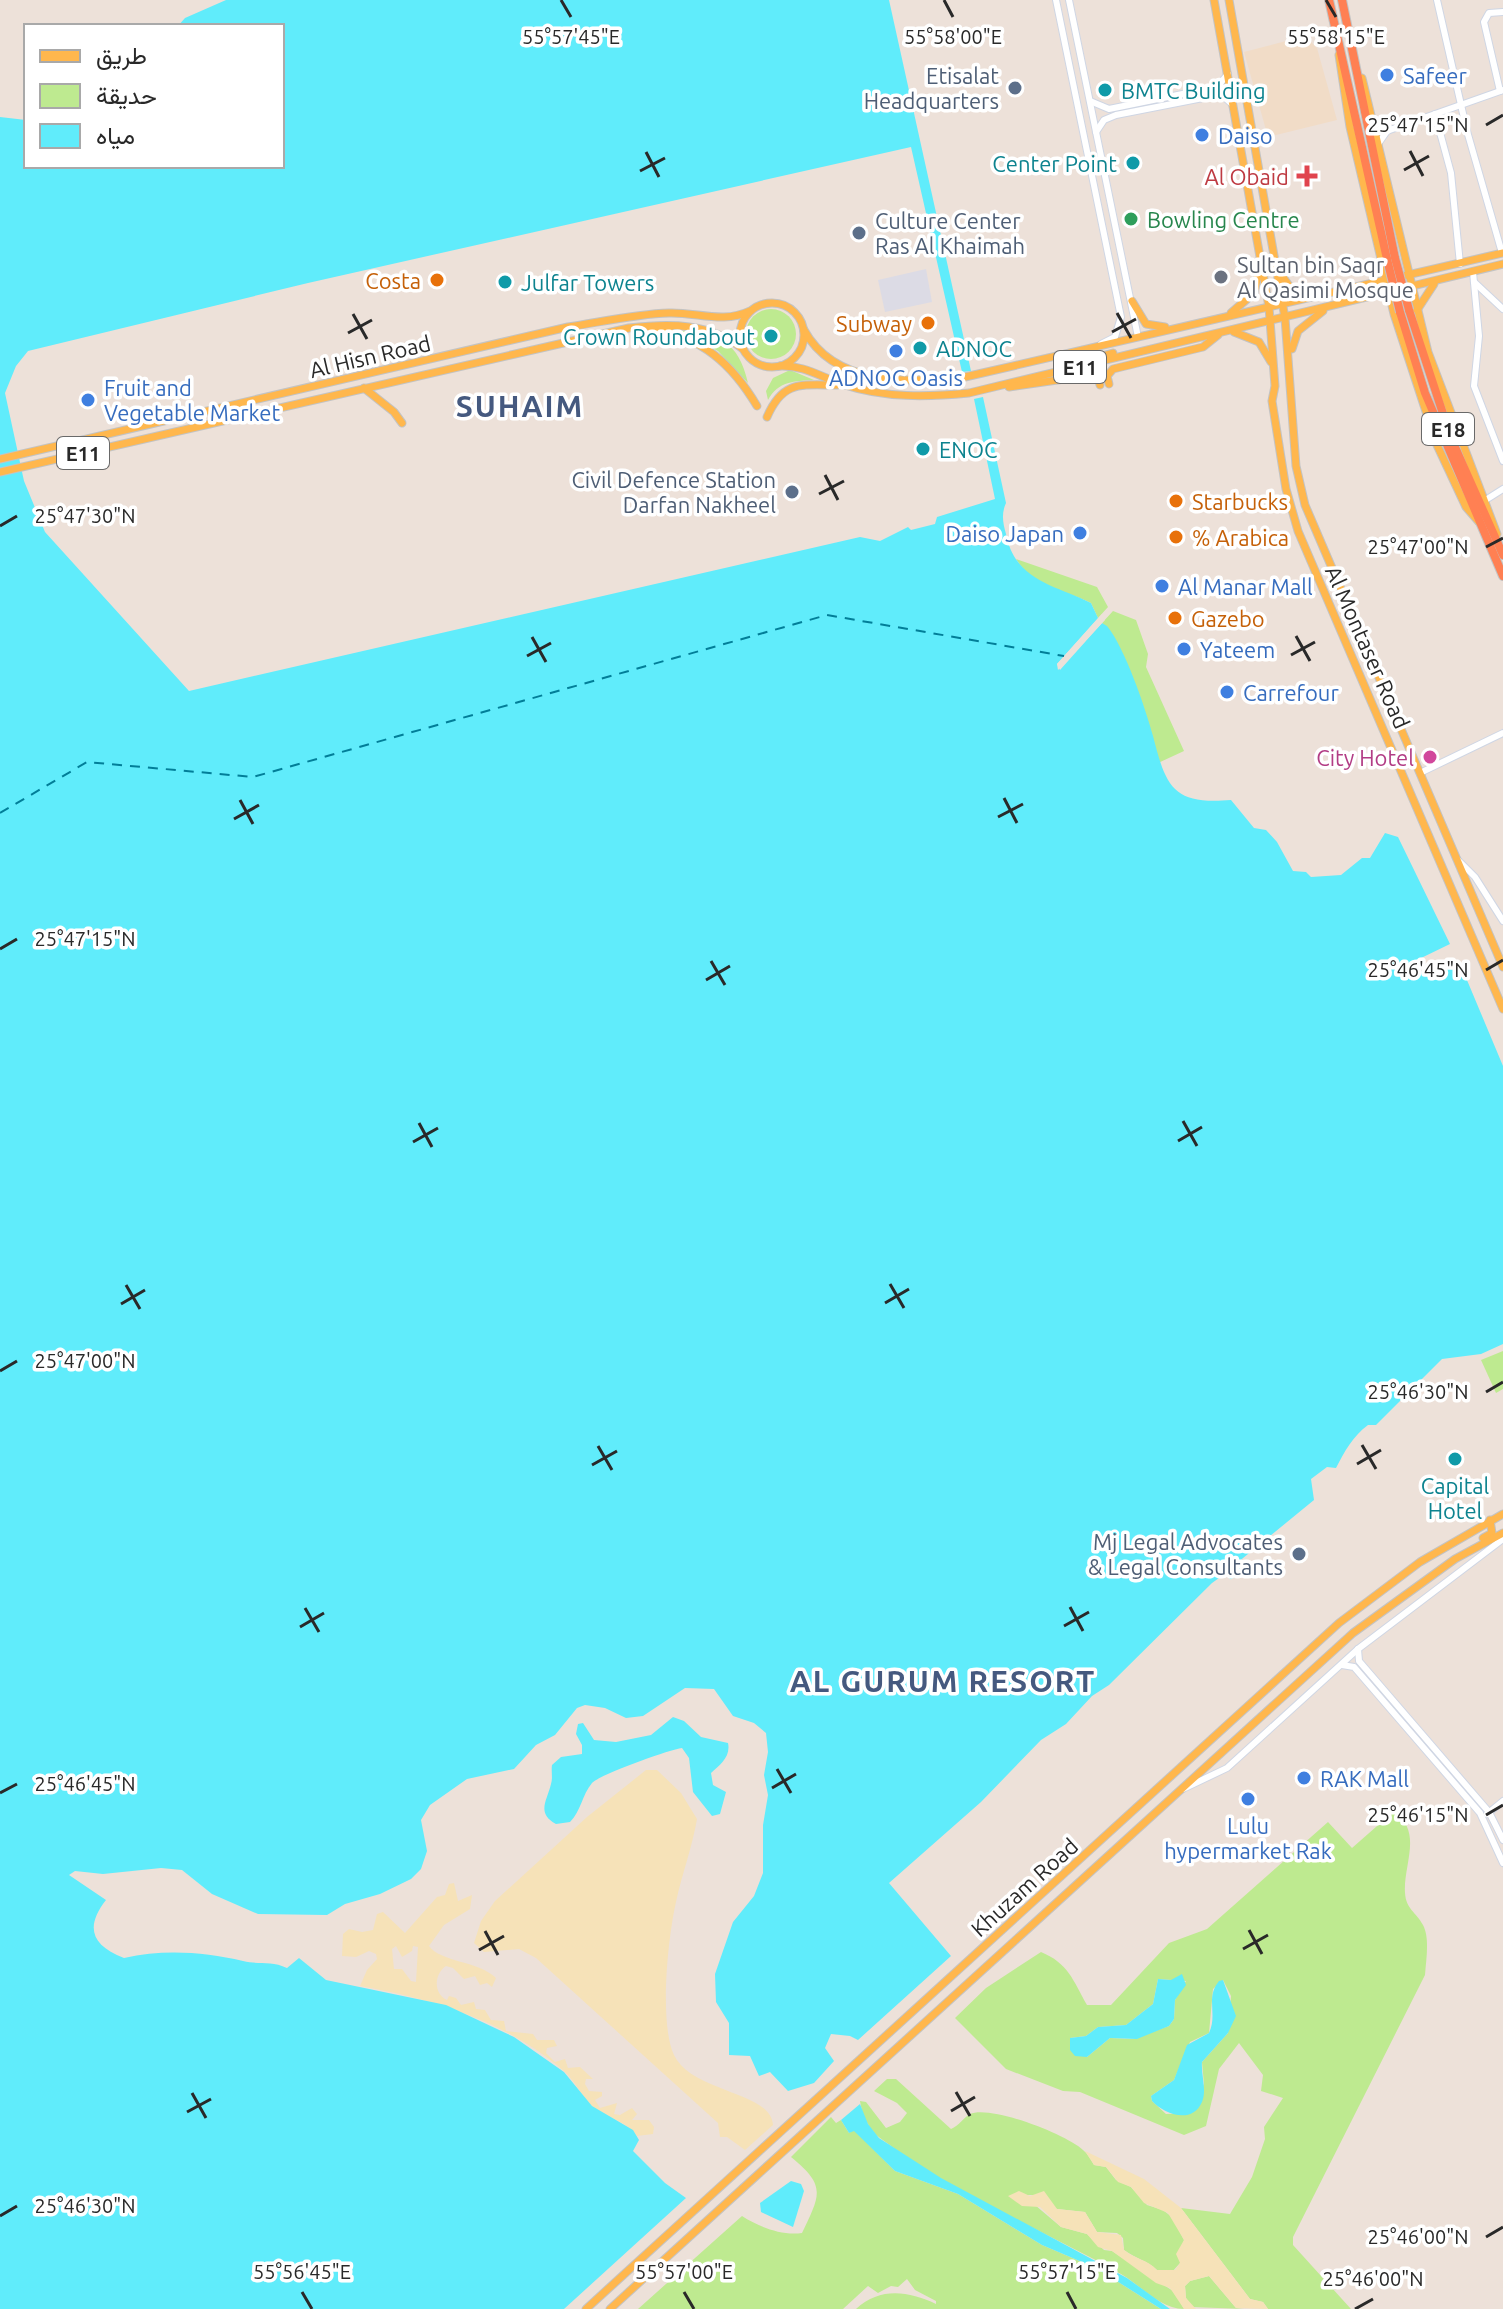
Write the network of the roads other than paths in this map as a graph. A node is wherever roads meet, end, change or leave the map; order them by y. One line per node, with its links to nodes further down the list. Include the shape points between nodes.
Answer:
1 (1056, 0): 26 (street)
2 (1069, 0): 16 (street)
3 (1214, 0): 12 (main road, Al Montaser Road)
4 (1229, 0): 33 (main road, Al Montaser Road)
5 (1329, 0): 30 (highway, E18)
6 (1437, 0): 17 (street)
7 (1345, 3): 9 (highway, E18)
8 (1503, 12): 11 (street, via 1492,12 1484,20)
9 (1352, 46): 22 (main road); 30 (highway, E18)
10 (1503, 59): 11 (street)
11 (1493, 62): 14 (street)
12 (1228, 74): 13 (street); 18 (main road, Al Montaser Road)
13 (1214, 87): 15 (street); 19 (street)
14 (1501, 91): 17 (street)
15 (1213, 96): 18 (street, via 1229,99); 21 (street)
16 (1090, 101): 19 (street); 24 (street)
17 (1462, 105): 20 (street); 28 (street)
18 (1234, 107): 29 (main road, Al Montaser Road)
19 (1109, 109): 21 (street)
20 (1435, 114): 23 (street); 31 (street, via 1451,173)
21 (1108, 118): 24 (street)
22 (1374, 126): 23 (street); 25 (main road)
23 (1387, 131): 25 (street)
24 (1096, 132): 27 (street)
25 (1378, 144): 30 (main road)
26 (1094, 181): 27 (street, via 1102,206); 60 (street, via 1121,317 1115,337)
27 (1110, 199): 45 (street)
28 (1502, 253): 31 (main road)
29 (1261, 259): 47 (main road, Al Montaser Road); 53 (main road, via 1254,293)
30 (1392, 259): 34 (main road); 36 (main road); 37 (main road); 40 (main road); 51 (highway, E18, bridge)
31 (1460, 264): 34 (main road)
32 (1503, 264): 35 (main road)
33 (1276, 266): 43 (main road, via 1292,290); 46 (main road, Al Montaser Road)
34 (1432, 270): 36 (main road)
35 (1473, 272): 38 (main road); 39 (street)
36 (1409, 276): 37 (main road, E11); 41 (main road)
37 (1385, 281): 40 (main road, E11); 42 (main road)
38 (1437, 281): 41 (main road); 51 (main road)
39 (1474, 282): 49 (street); 72 (street, via 1479,336 1474,386)
40 (1367, 285): 43 (main road, E11)
41 (1412, 288): 42 (main road, E11); 51 (main road)
42 (1389, 293): 44 (main road, E11); 51 (main road)
43 (1317, 296): 46 (main road, E11)
44 (1365, 299): 48 (main road, E11); 51 (main road)
45 (1132, 301): 55 (main road, via 1146,324); 59 (street)
46 (1282, 304): 47 (main road, E11); 52 (main road, Al Montaser Road)
47 (1269, 307): 53 (main road, E11); 54 (main road, Al Montaser Road)
48 (1329, 307): 52 (main road, E11); 64 (main road, via 1298,331 1292,344)
49 (1503, 309)
50 (750, 311): 57 (main road, via 765,303 786,306); 61 (main road, via 740,329); 73 (main road, Al Hisn Road / E11, via 731,318 649,314 568,327)
51 (1405, 312): 77 (main road); 80 (highway, E18, via 1451,438); 81 (highway, E18, via 1425,393)
52 (1285, 318): 54 (main road, E11); 64 (main road, Al Montaser Road)
53 (1217, 319): 55 (main road, E11)
54 (1271, 321): 58 (main road, E11); 67 (main road, Al Montaser Road)
55 (1183, 327): 59 (main road, E11)
56 (629, 328): 61 (main road, Al Hisn Road / E11, via 699,328); 68 (main road, Al Hisn Road / E11); 69 (main road, via 668,331 704,346 734,372)
57 (804, 330): 60 (main road, E11, via 830,362 886,380 965,377); 62 (main road, via 800,351)
58 (1225, 331): 63 (main road, E11); 66 (main road, via 1203,347 1110,370 1105,385 1092,375 1035,386); 67 (main road, via 1262,344)
59 (1138, 337): 60 (main road, E11); 63 (main road, via 1134,348)
60 (1094, 347)
61 (743, 349): 62 (main road, via 759,365)
62 (780, 366): 65 (main road, E11, via 800,366)
63 (1055, 373): 66 (main road, E11)
64 (1291, 383): 79 (main road, Al Montaser Road, via 1296,466)
65 (842, 385): 66 (main road, E11, via 920,396); 70 (main road, via 784,390)
66 (999, 386)
67 (1275, 386): 78 (main road, Al Montaser Road, via 1272,401)
68 (364, 388): 71 (main road); 75 (main road, Al Hisn Road / E11)
69 (757, 406)
70 (767, 417)
71 (402, 423)
72 (1500, 447): 74 (street)
73 (0, 459)
74 (1503, 461)
75 (0, 472)
76 (1503, 489): 77 (street)
77 (1484, 501): 80 (main road)
78 (1291, 510): 79 (main road, via 1302,510); 87 (main road, Al Montaser Road)
79 (1315, 532): 83 (main road, Al Montaser Road)
80 (1501, 549)
81 (1503, 576)
82 (1503, 733): 83 (street)
83 (1420, 773): 84 (main road, Al Montaser Road)
84 (1458, 860): 85 (street); 86 (main road, Al Montaser Road)
85 (1503, 921)
86 (1503, 967)
87 (1503, 1009)
88 (1503, 1514): 89 (main road, Khuzam Road)
89 (1490, 1520): 91 (main road, via 1492,1533); 100 (main road, Khuzam Road, via 1420,1562 1339,1623)
90 (1503, 1536): 91 (main road, Khuzam Road); 92 (street)
91 (1463, 1554): 94 (main road, Khuzam Road, via 1353,1633)
92 (1358, 1649): 93 (street); 96 (street, via 1359,1661)
93 (1342, 1665): 94 (street, via 1227,1768); 97 (street, via 1354,1667)
94 (1181, 1790): 101 (main road, Khuzam Road)
95 (1503, 1801): 96 (street)
96 (1489, 1812): 97 (street); 98 (street)
97 (1483, 1819): 99 (street)
98 (1503, 1840)
99 (1503, 1863)
100 (586, 2309)
101 (610, 2309)

